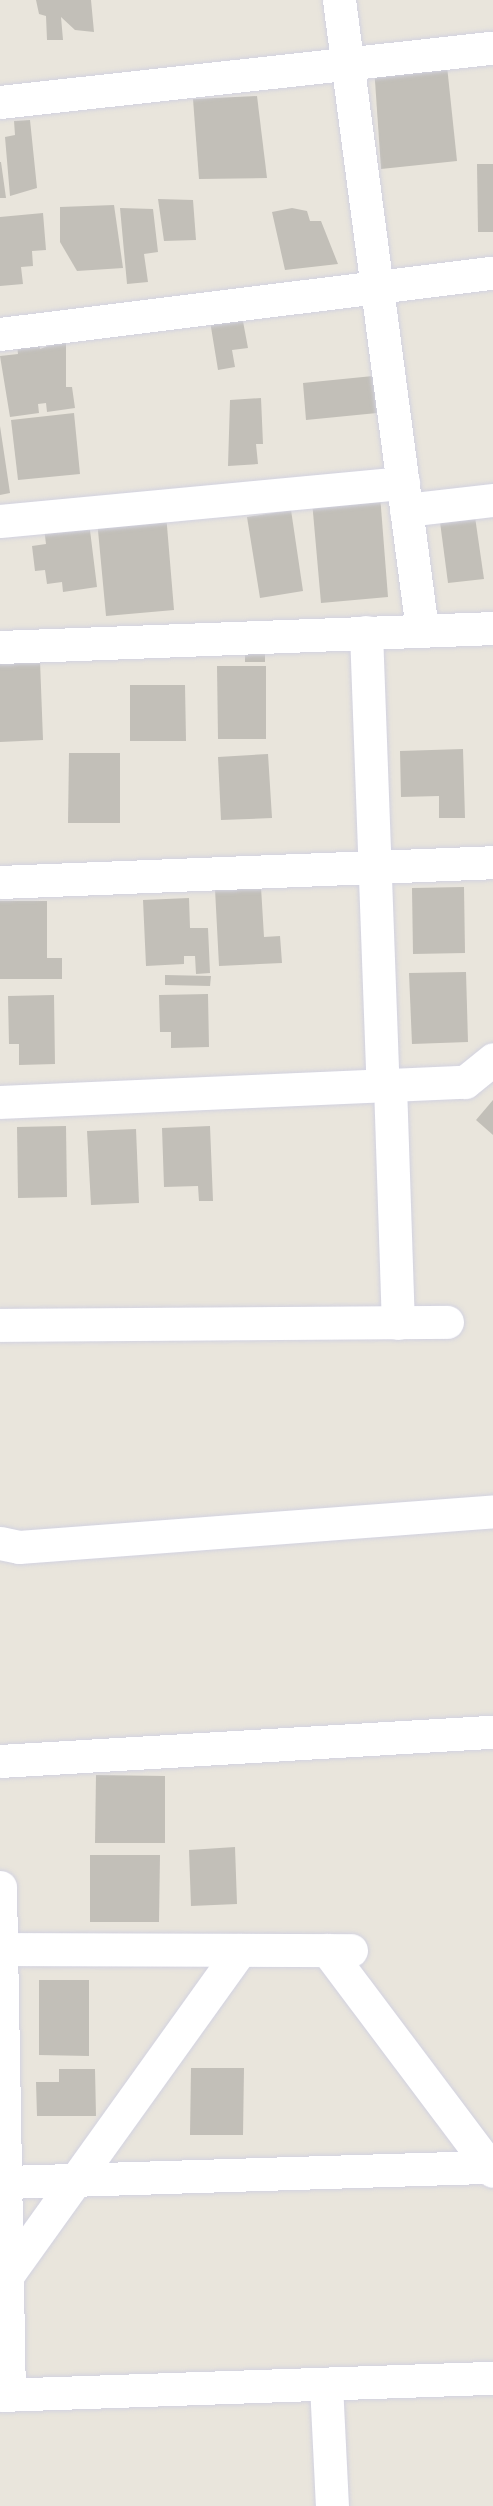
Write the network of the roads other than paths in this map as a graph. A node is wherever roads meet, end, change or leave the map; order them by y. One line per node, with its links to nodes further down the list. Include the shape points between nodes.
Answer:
1 (339, 0): 3 (street)
2 (493, 48): 3 (street)
3 (348, 64): 4 (street); 6 (street)
4 (0, 102)
5 (493, 273): 6 (street)
6 (377, 288): 7 (street); 8 (street)
7 (0, 334)
8 (405, 496): 9 (street); 10 (street); 12 (street)
9 (493, 500)
10 (0, 521)
11 (493, 628): 12 (street)
12 (422, 630): 13 (street)
13 (366, 632): 14 (street); 16 (street)
14 (0, 647)
15 (493, 862): 16 (street)
16 (372, 868): 17 (street); 19 (street)
17 (0, 882)
18 (493, 1059): 19 (street, via 465,1082)
19 (386, 1085): 20 (street); 22 (street)
20 (0, 1102)
21 (447, 1322): 22 (street)
22 (398, 1323): 23 (street)
23 (0, 1325)
24 (493, 1511): 25 (street, via 19,1546)
25 (0, 1543)
26 (493, 1732): 27 (street)
27 (0, 1761)
28 (0, 1887): 29 (street)
29 (0, 1912): 30 (street)
30 (1, 1949): 31 (street); 32 (street)
31 (240, 1950): 33 (street, via 339,1950); 35 (street)
32 (3, 2105): 34 (street)
33 (491, 2169): 35 (street)
34 (7, 2182): 35 (street); 36 (street)
35 (74, 2182): 36 (street)
36 (9, 2273): 39 (street)
37 (493, 2378): 38 (street)
38 (326, 2384): 39 (street); 40 (street)
39 (4, 2395)
40 (332, 2506)

